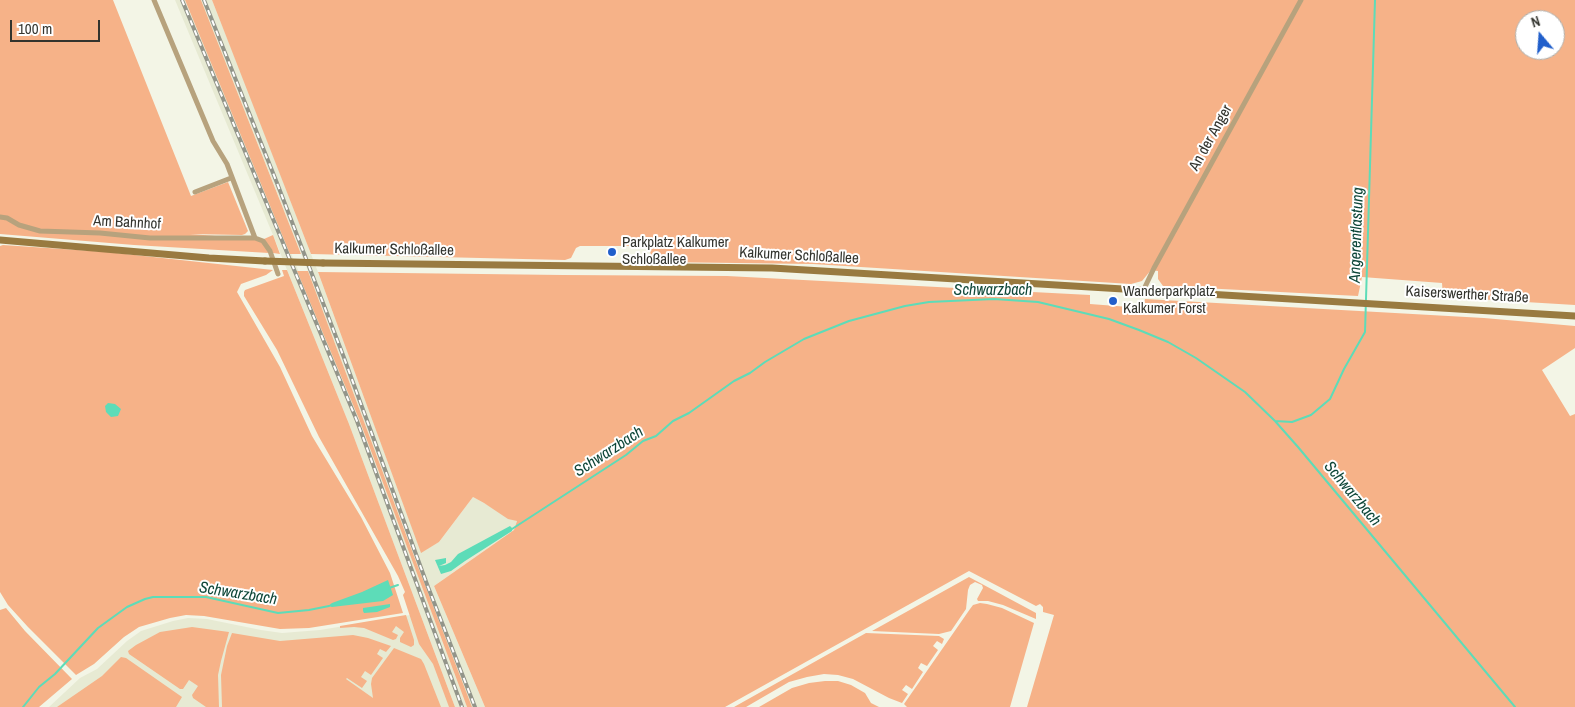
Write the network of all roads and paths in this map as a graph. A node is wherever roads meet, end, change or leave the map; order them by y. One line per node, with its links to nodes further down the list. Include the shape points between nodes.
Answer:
1 (154, 0): 3 (street)
2 (1301, 0): 9 (street, An der Anger)
3 (231, 178): 4 (street); 6 (street)
4 (195, 192)
5 (0, 217): 6 (street, Am Bahnhof, via 40,231 150,238)
6 (255, 238): 8 (street, via 263,241 270,251)
7 (0, 240): 9 (main road, Kalkumer Schloßallee, bridge, via 265,261 736,267)
8 (278, 274)
9 (1144, 289): 10 (main road, Kalkumer Schloßallee)
10 (1357, 302): 11 (main road, Kaiserswerther Straße)
11 (1575, 316)

